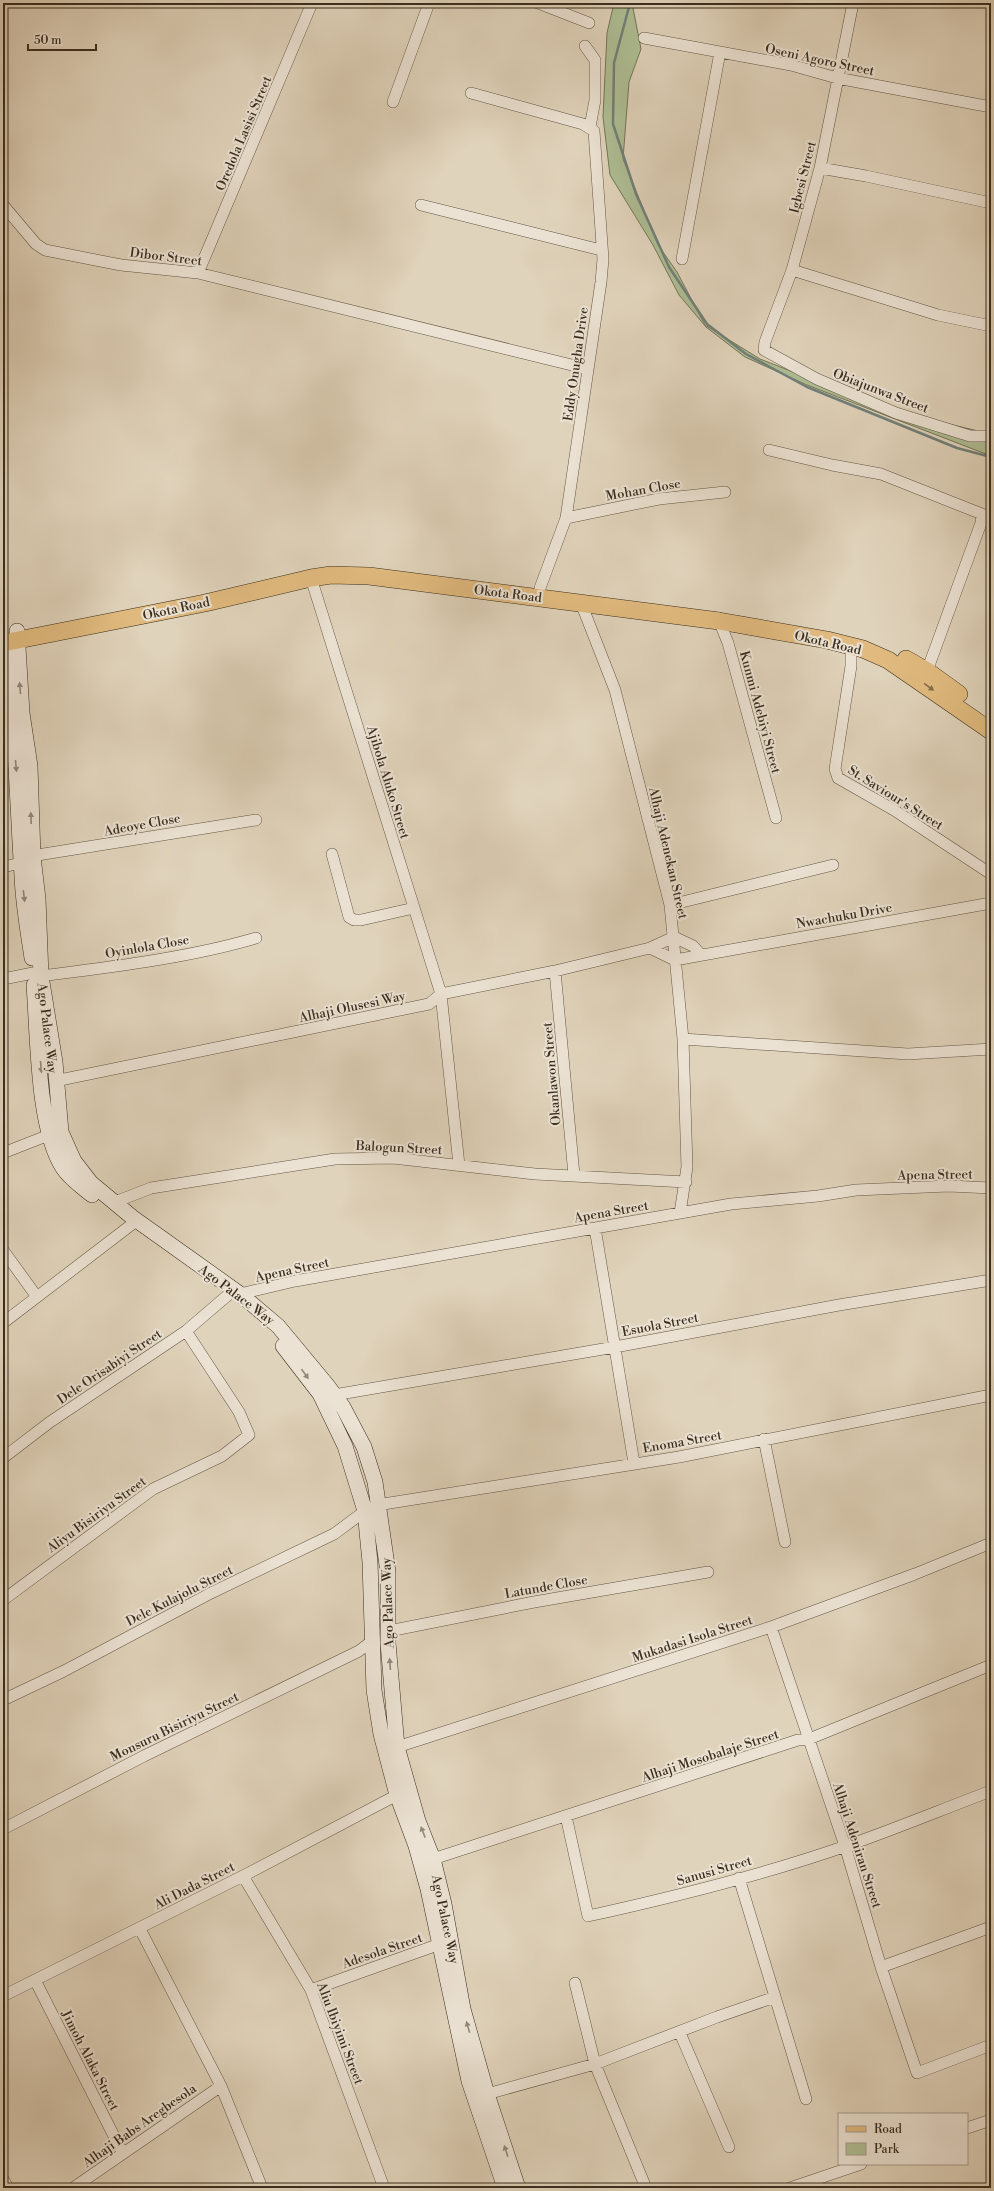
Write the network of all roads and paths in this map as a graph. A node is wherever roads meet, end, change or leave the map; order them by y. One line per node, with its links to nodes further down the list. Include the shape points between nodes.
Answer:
1 (312, 3): 21 (street, Oredola Lasisi Street)
2 (429, 3): 11 (street)
3 (538, 3): 5 (street)
4 (853, 3): 9 (street, Igbesi Street)
5 (589, 23)
6 (644, 38): 8 (street, Oseni Agoro Street)
7 (585, 46): 13 (street, via 595,60 596,100)
8 (720, 52): 9 (street, Oseni Agoro Street, via 814,70); 19 (street)
9 (837, 78): 12 (street, Oseni Agoro Street); 14 (street, Igbesi Street)
10 (471, 93): 13 (street)
11 (393, 102)
12 (991, 107)
13 (590, 127): 18 (street, Eddy Onugha Drive, via 595,139)
14 (820, 168): 15 (street); 20 (street, Igbesi Street)
15 (991, 203)
16 (3, 204): 21 (street, Dibor Street, via 44,250 121,265)
17 (421, 205): 18 (street)
18 (601, 250): 24 (street, Eddy Onugha Drive, via 601,282)
19 (682, 259)
20 (792, 270): 22 (street, via 938,315); 23 (street, Igbesi Street, via 764,342 764,350)
21 (198, 273): 24 (street, Dibor Street)
22 (991, 326)
23 (767, 353): 25 (street, Obiajunwa Street, via 817,379 896,413 970,436)
24 (588, 369): 28 (street, Eddy Onugha Drive)
25 (991, 436)
26 (769, 450): 35 (street, via 881,474 982,514 981,524)
27 (725, 492): 28 (street, Mohan Close, via 659,499)
28 (566, 518): 30 (street, Eddy Onugha Drive)
29 (311, 578): 31 (main road, Okota Road, via 332,575 369,576); 33 (main road, Okota Road, via 205,603); 49 (street, Ajibola Aluko Street)
30 (540, 588): 32 (main road, Okota Road, via 635,600); 33 (main road, Okota Road, via 389,572 323,570)
31 (581, 603): 32 (main road, Okota Road); 48 (street, Alhaji Adenekan Street, via 615,690)
32 (719, 618): 34 (main road, Okota Road); 35 (main road, Okota Road, via 810,627 852,636 887,648); 40 (street, Kunmi Adebiyi Street)
33 (9, 638): 39 (main road, Ago Palace Way); 43 (main road, Ago Palace Way, one-way to 33, via 30,766)
34 (851, 646): 36 (main road, Okota Road, one-way to 36, via 888,660); 46 (street, St. Saviour's Street, via 851,666 834,769 838,778 894,810)
35 (927, 671): 36 (main road, Okota Road)
36 (975, 712): 37 (main road, Okota Road); 38 (main road, Okota Road)
37 (991, 718)
38 (991, 731)
39 (8, 748): 43 (main road, Ago Palace Way, one-way to 43)
40 (776, 818)
41 (256, 820): 43 (street, Adeoye Close)
42 (332, 854): 49 (street, via 349,917 361,920)
43 (25, 859): 45 (street, Adeoye Close); 56 (main road, Ago Palace Way)
44 (833, 865): 48 (street)
45 (3, 867)
46 (991, 874)
47 (991, 903): 53 (street, Nwachuku Drive)
48 (670, 905): 50 (street, Alhaji Adenekan Street)
49 (414, 908): 58 (street, Ajibola Aluko Street)
50 (674, 937): 52 (street, Alhaji Olusesi Way); 53 (street, via 692,946); 54 (street, Alhaji Adenekan Street)
51 (256, 938): 56 (street, Oyinlola Close, via 234,945 110,967)
52 (650, 948): 54 (street); 55 (street, Alhaji Olusesi Way)
53 (701, 956): 54 (street, Nwachuku Drive)
54 (675, 960): 59 (street, Alhaji Adenekan Street)
55 (555, 970): 58 (street, Alhaji Olusesi Way); 65 (street, Okanlawon Street)
56 (38, 974): 57 (street, Oyinlola Close); 61 (main road, Ago Palace Way, via 55,1062); 62 (main road, Ago Palace Way, one-way to 62, via 44,1101)
57 (3, 979)
58 (442, 994): 61 (street, Alhaji Olusesi Way, via 429,1004); 64 (street, Ajibola Aluko Street)
59 (683, 1039): 60 (street, via 908,1054); 66 (street, Alhaji Adenekan Street)
60 (991, 1049)
61 (55, 1081): 68 (main road, Ago Palace Way, via 61,1132 67,1147 90,1183)
62 (49, 1135): 63 (street); 70 (main road, Ago Palace Way, via 67,1173)
63 (3, 1153)
64 (459, 1165): 65 (street, Balogun Street); 68 (street, Balogun Street, via 393,1158 335,1159 151,1188)
65 (574, 1176): 66 (street, Balogun Street)
66 (686, 1182): 69 (street, Alhaji Adenekan Street)
67 (991, 1188): 69 (street, Apena Street, via 950,1186 856,1190 731,1204)
68 (115, 1202): 74 (main road, Ago Palace Way)
69 (680, 1213): 71 (street, Apena Street)
70 (131, 1225): 74 (main road, Ago Palace Way); 75 (street)
71 (595, 1228): 74 (street, Apena Street); 78 (street)
72 (3, 1250): 75 (street)
73 (991, 1280): 78 (street, Esuola Street, via 831,1306)
74 (234, 1294): 77 (street, Dele Orisabiyi Street); 79 (main road, Ago Palace Way, via 278,1326 315,1368); 84 (main road, Ago Palace Way, one-way to 84, via 276,1338 320,1394 346,1446)
75 (37, 1297): 76 (street)
76 (3, 1323)
77 (186, 1331): 82 (street, Dele Orisabiyi Street, via 50,1422); 88 (street, Aliyu Bisiriyu Street, via 239,1412 249,1435 222,1456 199,1469 153,1489)
78 (615, 1348): 79 (street, Esuola Street); 83 (street)
79 (334, 1395): 84 (main road, Ago Palace Way, via 364,1447 375,1482)
80 (991, 1395): 81 (street, Enoma Street)
81 (764, 1440): 83 (street, Enoma Street); 85 (street)
82 (3, 1458)
83 (634, 1463): 84 (street, Enoma Street)
84 (371, 1508): 90 (main road, Ago Palace Way, via 388,1572); 91 (main road, Ago Palace Way); 95 (street, Dele Kulajolu Street, via 334,1534 211,1593 64,1671)
85 (785, 1542)
86 (991, 1543): 89 (street, Mukadasi Isola Street)
87 (708, 1572): 90 (street, Latunde Close, via 534,1602)
88 (4, 1596)
89 (771, 1627): 98 (street, Alhaji Adeniran Street); 99 (street, Mukadasi Isola Street)
90 (389, 1631): 94 (main road, Ago Palace Way, one-way to 90)
91 (372, 1641): 93 (main road, Ago Palace Way); 103 (street, Monsuru Bisiriyu Street, via 359,1651 151,1752)
92 (991, 1665): 98 (street, Alhaji Mosobalaje Street)
93 (374, 1690): 94 (main road); 96 (main road, Ago Palace Way)
94 (392, 1694): 97 (main road, Ago Palace Way)
95 (3, 1700)
96 (376, 1707): 97 (main road); 101 (main road, Ago Palace Way)
97 (393, 1710): 99 (main road, Ago Palace Way)
98 (809, 1739): 102 (street, Alhaji Mosobalaje Street, via 798,1740); 104 (street, Alhaji Adeniran Street)
99 (397, 1747): 105 (main road, Ago Palace Way, one-way to 99, via 418,1821)
100 (991, 1791): 104 (street, Sanusi Street)
101 (396, 1796): 106 (street, Ali Dada Street); 110 (main road, Ago Palace Way, via 416,1846)
102 (566, 1816): 105 (street, Alhaji Mosobalaje Street); 107 (street, Sanusi Street, via 588,1916)
103 (3, 1829)
104 (845, 1846): 107 (street, Sanusi Street); 111 (street, Alhaji Adeniran Street)
105 (433, 1859): 121 (main road, Ago Palace Way, one-way to 105, via 463,2009)
106 (243, 1876): 109 (street, Ali Dada Street); 114 (street, Aliu Ibiyimi Street)
107 (739, 1878): 116 (street)
108 (991, 1927): 111 (street)
109 (140, 1929): 112 (street, Ali Dada Street); 120 (street)
110 (440, 1944): 114 (street, Adesola Street); 133 (main road, Ago Palace Way, via 469,2080)
111 (881, 1967): 118 (street, Alhaji Adeniran Street, via 917,2073)
112 (35, 1980): 115 (street, Ali Dada Street); 126 (street, Jimoh Alaka Street)
113 (575, 1983): 119 (street)
114 (312, 1990): 132 (street, Aliu Ibiyimi Street)
115 (3, 1996)
116 (775, 1997): 117 (street); 122 (street)
117 (680, 2033): 119 (street); 125 (street)
118 (991, 2045)
119 (595, 2064): 121 (street); 135 (street)
120 (221, 2086): 126 (street, Alhaji Babs Aregbesola); 131 (street)
121 (487, 2094): 134 (main road, Ago Palace Way, one-way to 121)
122 (806, 2099)
123 (991, 2120): 124 (street)
124 (968, 2128)
125 (729, 2147)
126 (122, 2152): 130 (street, Alhaji Babs Aregbesola)
127 (858, 2165): 136 (street)
128 (3, 2178): 129 (street)
129 (8, 2188)
130 (73, 2188)
131 (262, 2188)
132 (384, 2188)
133 (505, 2188)
134 (518, 2188)
135 (646, 2188)
136 (790, 2188)

